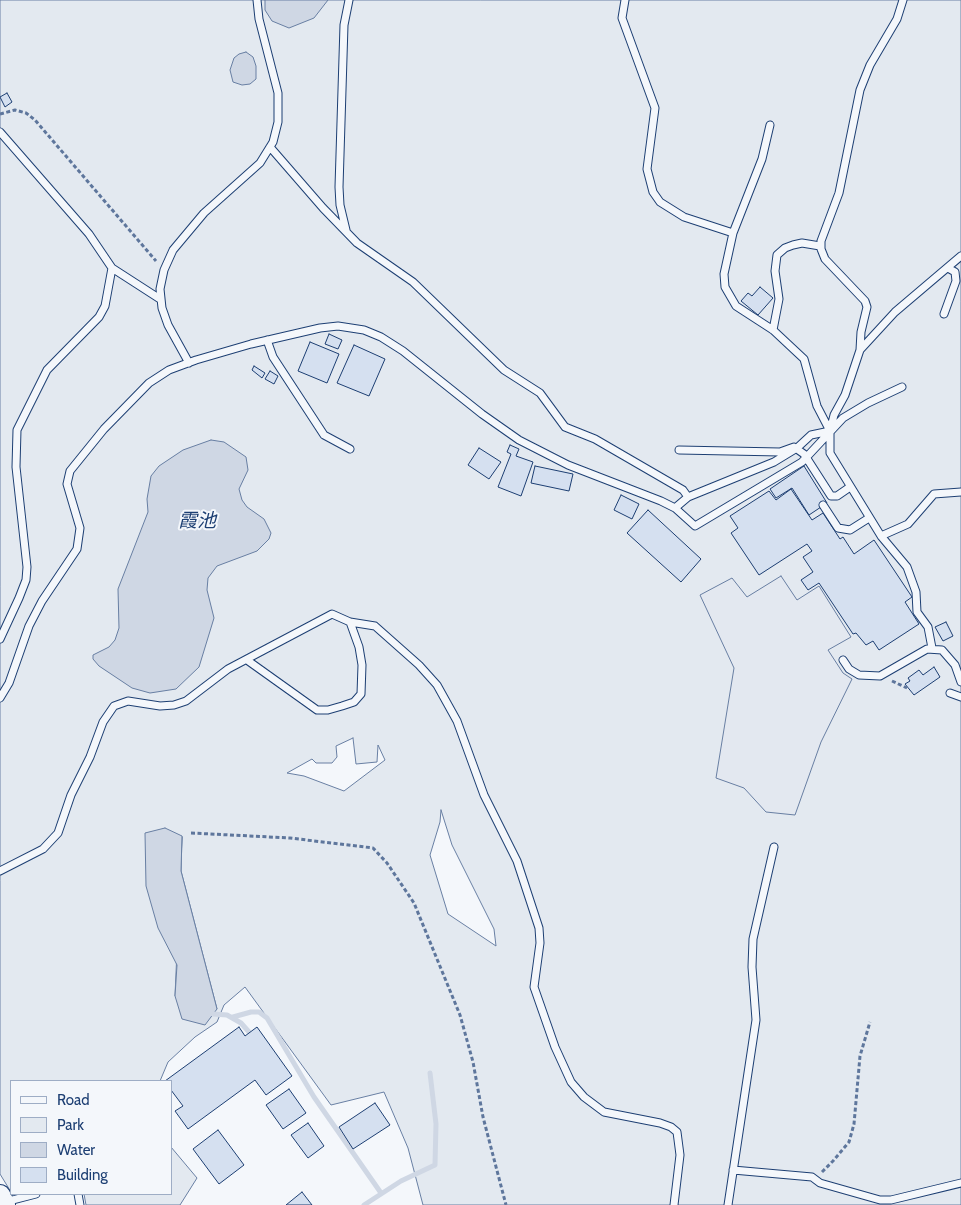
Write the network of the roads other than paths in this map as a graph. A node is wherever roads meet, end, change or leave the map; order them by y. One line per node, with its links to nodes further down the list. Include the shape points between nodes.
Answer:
1 (258, 0): 7 (lane, via 258,19 279,101 278,122)
2 (349, 0): 8 (lane, via 344,25 339,187)
3 (625, 0): 9 (lane, via 622,18 655,108 647,169 653,192 660,202 684,217)
4 (903, 0): 10 (lane, via 897,19 860,90 839,193)
5 (770, 125): 9 (lane, via 762,159)
6 (0, 132): 12 (lane, via 89,234)
7 (270, 147): 8 (lane); 15 (lane, via 254,169 204,213 180,240 164,270)
8 (347, 233): 29 (lane, via 413,282 504,370 540,392 566,427 595,439 683,490)
9 (733, 233): 17 (lane, via 724,274 729,296 736,306)
10 (820, 246): 17 (lane, via 793,245 777,256 774,271 779,299); 19 (lane, via 834,270 865,301 867,308)
11 (961, 256): 13 (lane)
12 (112, 268): 15 (lane); 35 (lane, via 105,306 99,318 47,370 16,430 16,467 27,567 26,580)
13 (948, 268): 14 (lane); 19 (lane, via 895,312)
14 (958, 271): 16 (lane)
15 (160, 299): 20 (lane, via 168,325)
16 (944, 314)
17 (773, 330): 22 (lane, via 804,359 818,406)
18 (268, 340): 20 (lane); 24 (lane, via 273,357 324,435); 31 (lane, via 338,326 352,327 381,337 519,440)
19 (860, 350): 22 (lane)
20 (189, 363): 42 (lane, via 169,370 143,389 104,429 70,471 68,484 80,528 77,549 33,617 10,683)
21 (902, 388): 22 (lane, via 868,403 843,418)
22 (830, 431): 23 (lane, via 811,434); 26 (lane); 27 (lane, via 830,453)
23 (797, 448): 25 (lane, via 780,452); 26 (lane); 29 (lane, via 767,465)
24 (350, 449)
25 (678, 450)
26 (807, 458): 27 (lane, via 818,483 831,496 837,496); 31 (lane, via 695,526)
27 (850, 487): 32 (lane)
28 (961, 492): 33 (lane, via 934,494 908,524)
29 (688, 497): 31 (lane)
30 (823, 505): 32 (lane, via 838,528 850,530)
31 (674, 508)
32 (869, 518): 33 (lane)
33 (881, 536): 36 (lane, via 907,567 916,592 917,612 928,627)
34 (350, 622): 37 (lane, via 332,614); 37 (lane, via 361,656 361,694 354,702 318,710); 49 (lane, via 370,624 382,630 430,674 450,707 476,777 524,878 539,928 534,988 565,1070 596,1108 619,1117 672,1127 680,1155)
35 (0, 639)
36 (932, 648): 38 (lane, via 880,676 859,675); 39 (lane, via 949,655)
37 (247, 660): 44 (lane, via 216,676 186,701 160,706 128,701 114,706 103,722 58,833 43,849)
38 (842, 660)
39 (961, 682)
40 (950, 693): 41 (lane)
41 (961, 697)
42 (0, 698)
43 (774, 847): 45 (lane, via 753,939 756,1020)
44 (0, 871)
45 (734, 1170): 46 (lane, via 812,1177 820,1183 880,1200); 50 (lane)
46 (961, 1183)
47 (31, 1195): 48 (lane)
48 (3, 1201)
49 (674, 1205)
50 (728, 1205)

